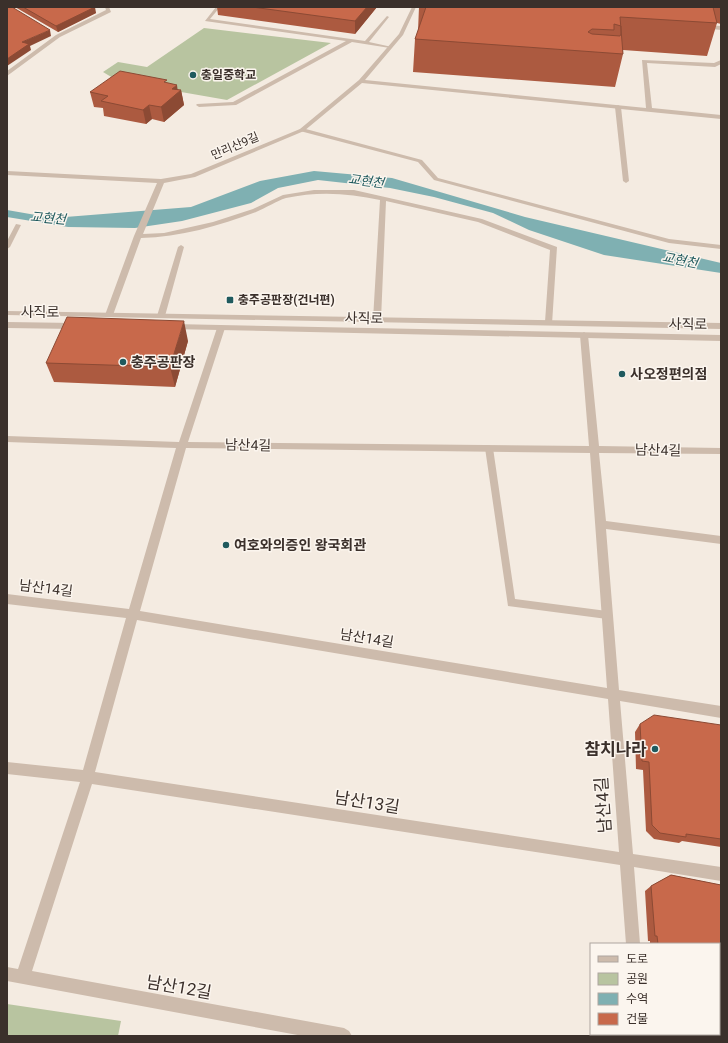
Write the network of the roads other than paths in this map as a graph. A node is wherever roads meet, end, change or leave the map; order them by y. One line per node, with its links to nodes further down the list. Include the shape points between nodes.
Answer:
1 (107, 7): 8 (street, via 109,12)
2 (218, 7): 9 (lane, via 207,20)
3 (414, 7): 11 (street, 만리산9길, via 401,34)
4 (387, 17): 10 (lane)
5 (697, 26): 6 (street)
6 (721, 28)
7 (52, 32): 8 (street)
8 (58, 36): 13 (street)
9 (351, 40): 10 (lane); 15 (lane, via 234,104)
10 (366, 43): 11 (lane)
11 (390, 47): 14 (street, 만리산9길)
12 (721, 62): 17 (street, via 715,65 644,61)
13 (7, 74)
14 (361, 81): 16 (street); 19 (street, 만리산9길)
15 (199, 105)
16 (618, 107): 17 (street); 22 (lane)
17 (649, 110): 18 (street)
18 (721, 117)
19 (302, 130): 21 (street, 만리산9길, via 193,176); 28 (street, via 420,161 436,179 669,241)
20 (7, 173): 21 (street, 만리산9길)
21 (161, 181): 25 (street)
22 (626, 181)
23 (383, 198): 25 (street, via 354,192 314,192 283,197 215,224 164,235); 32 (street, 사직로); 33 (street, via 480,220 554,249)
24 (18, 225): 26 (lane)
25 (138, 236): 30 (street)
26 (7, 247)
27 (181, 247): 31 (lane)
28 (721, 247)
29 (7, 313): 30 (street, 사직로)
30 (108, 315): 31 (street, 사직로)
31 (161, 316): 32 (street, 사직로)
32 (377, 320): 33 (street, 사직로)
33 (549, 322): 34 (street, 사직로)
34 (582, 323): 37 (street, 사직로); 40 (street, 남산4길)
35 (7, 325): 36 (street, 사직로)
36 (85, 326)
37 (721, 326)
38 (165, 327): 39 (street, 사직로)
39 (221, 328): 40 (street, 사직로); 43 (street)
40 (584, 335): 41 (street, 사직로); 45 (street, 남산4길)
41 (721, 338)
42 (7, 439): 43 (street, 남산4길)
43 (182, 445): 44 (street, 남산4길); 50 (street)
44 (489, 448): 45 (street, 남산4길); 51 (lane, via 511,603)
45 (594, 450): 46 (street, 남산4길); 47 (street, 남산4길)
46 (721, 451)
47 (601, 524): 48 (street); 51 (street, 남산4길)
48 (721, 540)
49 (7, 599): 50 (street, 남산14길)
50 (132, 614): 52 (street, 남산14길); 55 (street)
51 (607, 615): 52 (street, 남산4길)
52 (614, 694): 53 (street, 남산14길); 56 (street, 남산4길)
53 (721, 712)
54 (7, 768): 55 (street, 남산13길)
55 (88, 777): 56 (street, 남산13길); 60 (street)
56 (626, 860): 57 (street, 남산13길); 58 (street, 남산4길)
57 (721, 874)
58 (633, 943)
59 (7, 974): 60 (street, 남산12길)
60 (23, 977): 61 (street, 남산12길)
61 (344, 1036)

